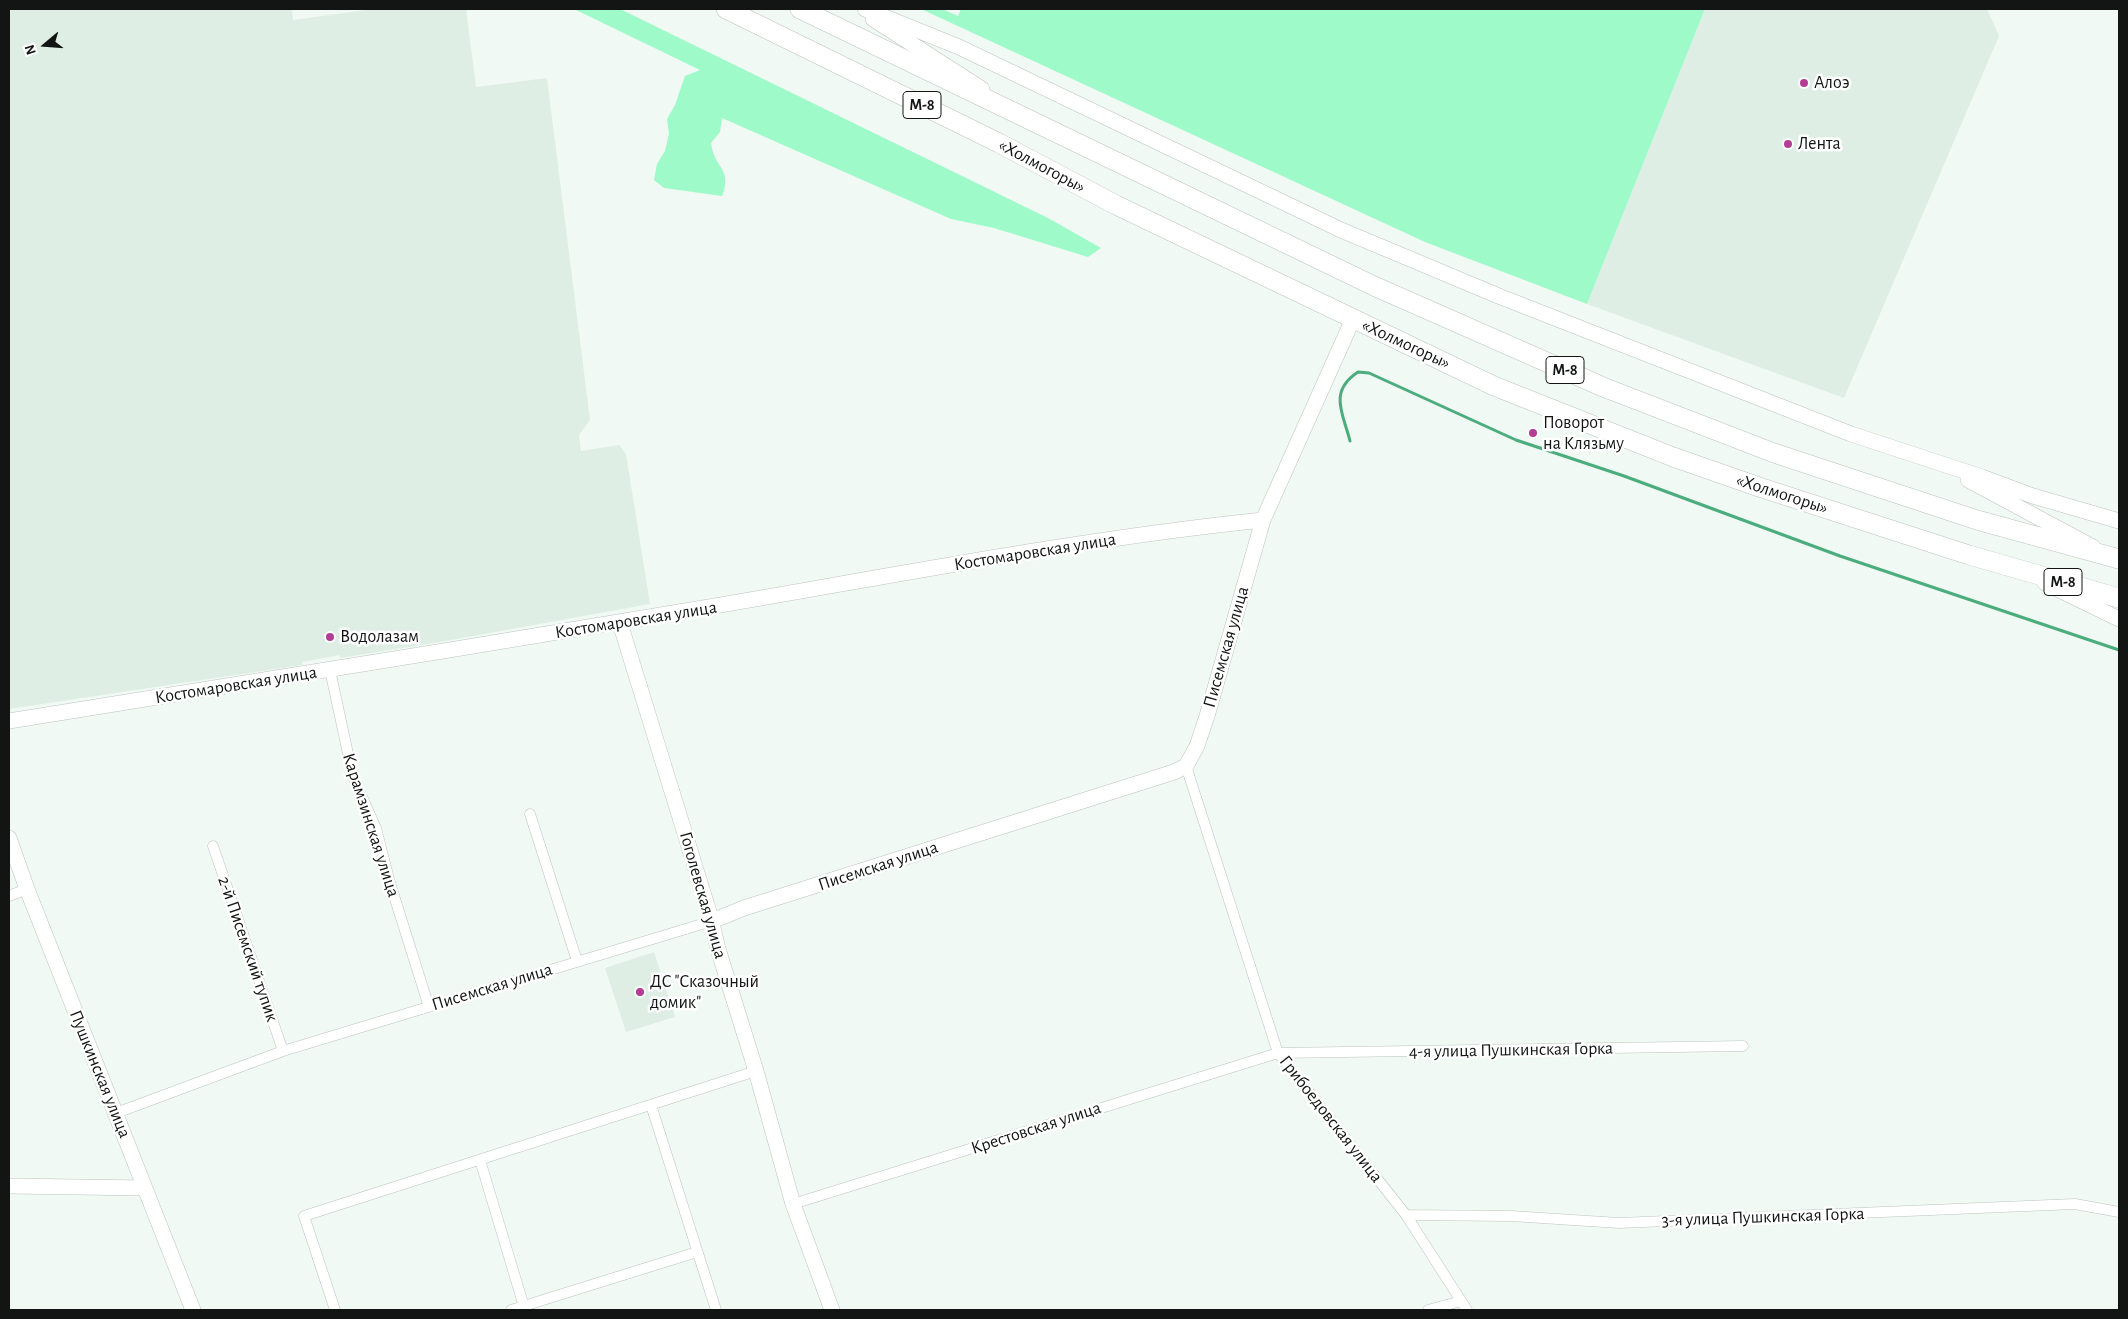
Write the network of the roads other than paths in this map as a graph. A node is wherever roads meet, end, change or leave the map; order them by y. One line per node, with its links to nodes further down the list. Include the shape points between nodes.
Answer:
1 (726, 9): 6 (highway, «Холмогоры» / М-8, via 999,142 1116,205)
2 (800, 9): 5 (highway, «Холмогоры» / М-8)
3 (857, 9): 5 (street)
4 (865, 9): 7 (street, via 959,47 1341,230 1778,407)
5 (1034, 123): 10 (highway, «Холмогоры» / М-8, via 1374,286 1603,387 1774,453 1977,520)
6 (1353, 319): 8 (street, Писемская улица); 11 (highway, «Холмогоры» / М-8, via 1494,386 1673,456 1762,488)
7 (1932, 461): 9 (street); 10 (street)
8 (1263, 520): 14 (street, Костомаровская улица, via 969,562); 17 (street, Писемская улица, via 1197,746)
9 (2119, 521)
10 (2116, 558)
11 (2007, 565): 12 (highway, «Холмогоры» / М-8); 13 (street)
12 (2119, 598)
13 (2119, 619)
14 (620, 622): 15 (street, Костомаровская улица); 23 (street, Гоголевская улица)
15 (330, 670): 16 (street, Костомаровская улица); 25 (street, Карамзинская улица, via 353,777 376,828 390,884)
16 (9, 721)
17 (1186, 766): 23 (street, Писемская улица); 28 (street, Грибоедовская улица)
18 (530, 814): 24 (street)
19 (9, 838): 21 (street, Пушкинская улица)
20 (213, 846): 27 (street, 2-й Писемский тупик)
21 (27, 889): 22 (street); 31 (street, Пушкинская улица)
22 (9, 896)
23 (712, 921): 24 (street, Писемская улица); 29 (street, Гоголевская улица)
24 (578, 961): 25 (street, Писемская улица)
25 (430, 1007): 27 (street, Писемская улица)
26 (1743, 1046): 28 (street, 4-я улица Пушкинская Горка)
27 (284, 1051): 31 (street, Писемская улица)
28 (1278, 1053): 35 (street, Крестовская улица); 37 (street, Грибоедовская улица)
29 (756, 1071): 30 (street); 35 (street, Гоголевская улица)
30 (651, 1105): 32 (street); 38 (street)
31 (116, 1113): 34 (street, Пушкинская улица)
32 (480, 1160): 40 (street); 42 (street, via 304,1216)
33 (9, 1186): 34 (street)
34 (146, 1188): 41 (street, Пушкинская улица)
35 (794, 1204): 45 (street, Гоголевская улица)
36 (2119, 1212): 37 (street, 3-я улица Пушкинская Горка, via 2075,1204 1618,1223 1511,1216)
37 (1406, 1215): 39 (street, Грибоедовская улица)
38 (697, 1252): 40 (street); 44 (street)
39 (1461, 1301): 46 (street); 47 (street, Грибоедовская улица)
40 (524, 1308): 43 (street)
41 (193, 1310)
42 (335, 1310)
43 (511, 1310)
44 (716, 1310)
45 (832, 1310)
46 (1428, 1310)
47 (1467, 1310)

